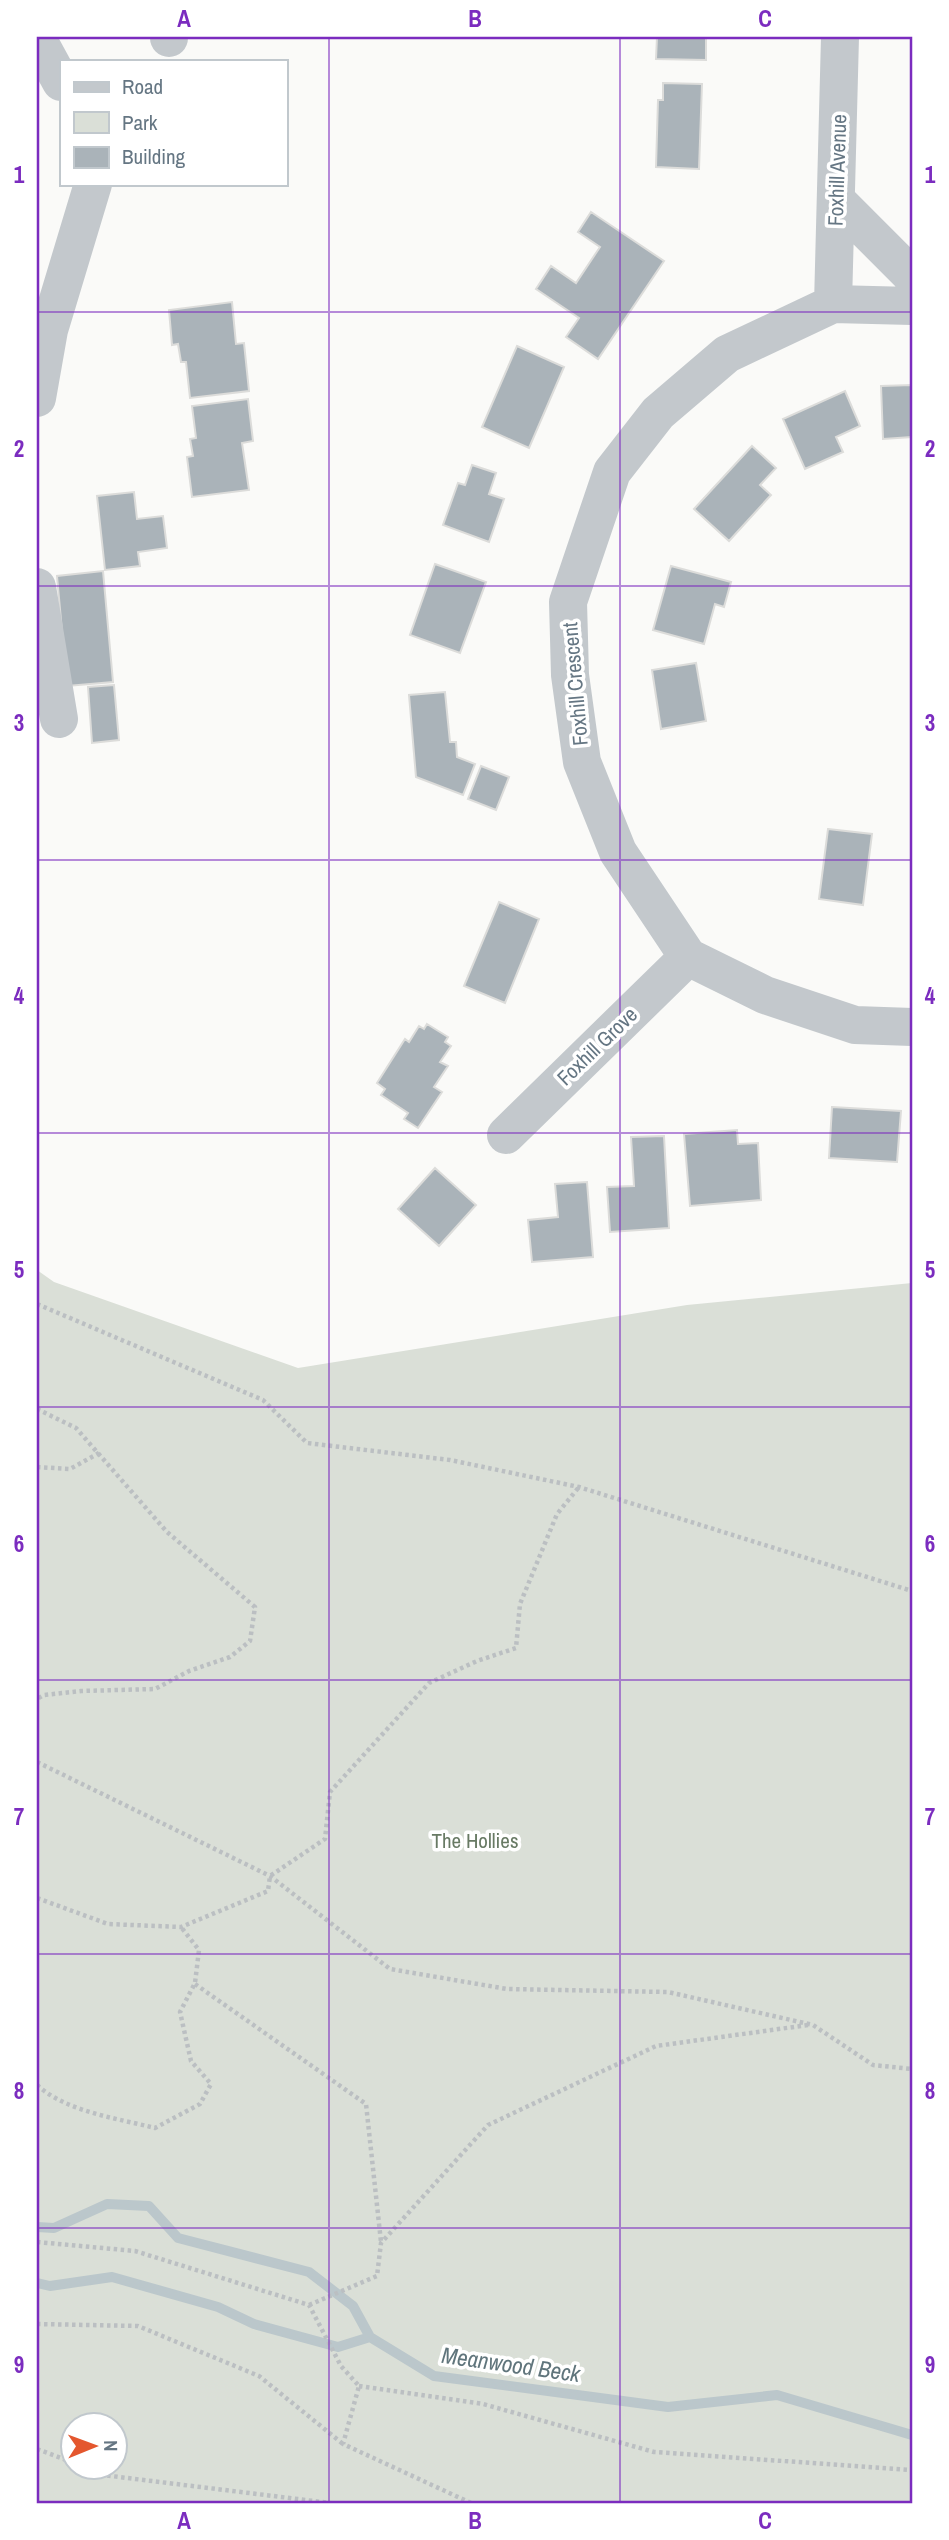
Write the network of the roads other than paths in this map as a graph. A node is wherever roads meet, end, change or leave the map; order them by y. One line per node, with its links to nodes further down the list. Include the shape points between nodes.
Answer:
1 (840, 37): 5 (street, Foxhill Avenue)
2 (37, 38): 3 (street)
3 (60, 80)
4 (92, 186): 9 (street, via 49,330)
5 (836, 200): 6 (street); 7 (street, Foxhill Avenue)
6 (912, 276)
7 (833, 304): 8 (street, Foxhill Crescent); 12 (street, Foxhill Crescent, via 727,354 658,413 612,472 568,601 570,675 582,762 618,852)
8 (912, 306)
9 (37, 398)
10 (37, 587): 11 (street)
11 (59, 719)
12 (688, 957): 13 (street, via 765,995 855,1025); 14 (street, Foxhill Grove)
13 (912, 1027)
14 (506, 1135)

